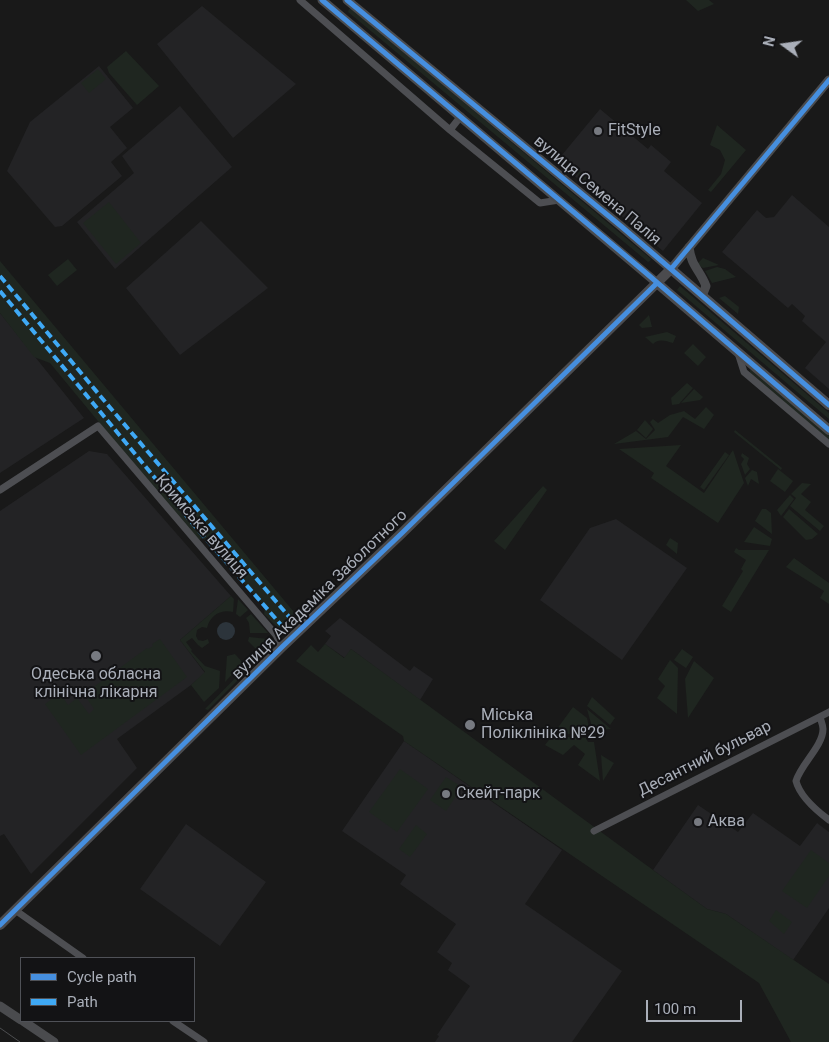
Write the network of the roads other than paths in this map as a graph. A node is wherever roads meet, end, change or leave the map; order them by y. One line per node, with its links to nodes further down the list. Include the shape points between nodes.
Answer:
1 (300, 0): 7 (street)
2 (322, 0): 4 (main road, вулиця Семена Палія)
3 (348, 1): 4 (main road); 10 (main road, вулиця Семена Палія)
4 (338, 14): 6 (main road, вулиця Семена Палія)
5 (829, 80): 9 (main road, вулиця Академіка Заболотного)
6 (461, 116): 7 (street); 8 (main road, вулиця Семена Палія)
7 (450, 130): 8 (street, via 540,203)
8 (559, 200): 11 (main road, вулиця Семена Палія)
9 (689, 247): 10 (main road, вулиця Академіка Заболотного); 12 (main road, via 692,263 706,286)
10 (670, 270): 11 (highway, вулиця Академіка Заболотного); 12 (highway, вулиця Семена Палія)
11 (657, 283): 13 (highway, вулиця Семена Палія); 18 (highway, вулиця Академіка Заболотного)
12 (702, 296): 14 (highway, вулиця Семена Палія)
13 (737, 352): 15 (highway, вулиця Семена Палія); 16 (street, via 744,372)
14 (829, 405)
15 (829, 430)
16 (829, 444)
17 (0, 490): 18 (street, Кримська вулиця, via 98,426 270,628)
18 (282, 647): 23 (highway, вулиця Академіка Заболотного)
19 (829, 712): 20 (street, Десантний бульвар)
20 (820, 717): 21 (street, via 823,729 820,740 796,781 803,795); 22 (street, Десантний бульвар)
21 (829, 820)
22 (594, 831)
23 (15, 910): 24 (highway, вулиця Академіка Заболотного); 25 (street)
24 (0, 925)
25 (82, 957)
26 (0, 1005): 27 (main road)
27 (20, 1019)
28 (25, 1022): 30 (main road)
29 (174, 1022): 31 (street)
30 (54, 1042)
31 (204, 1042)

